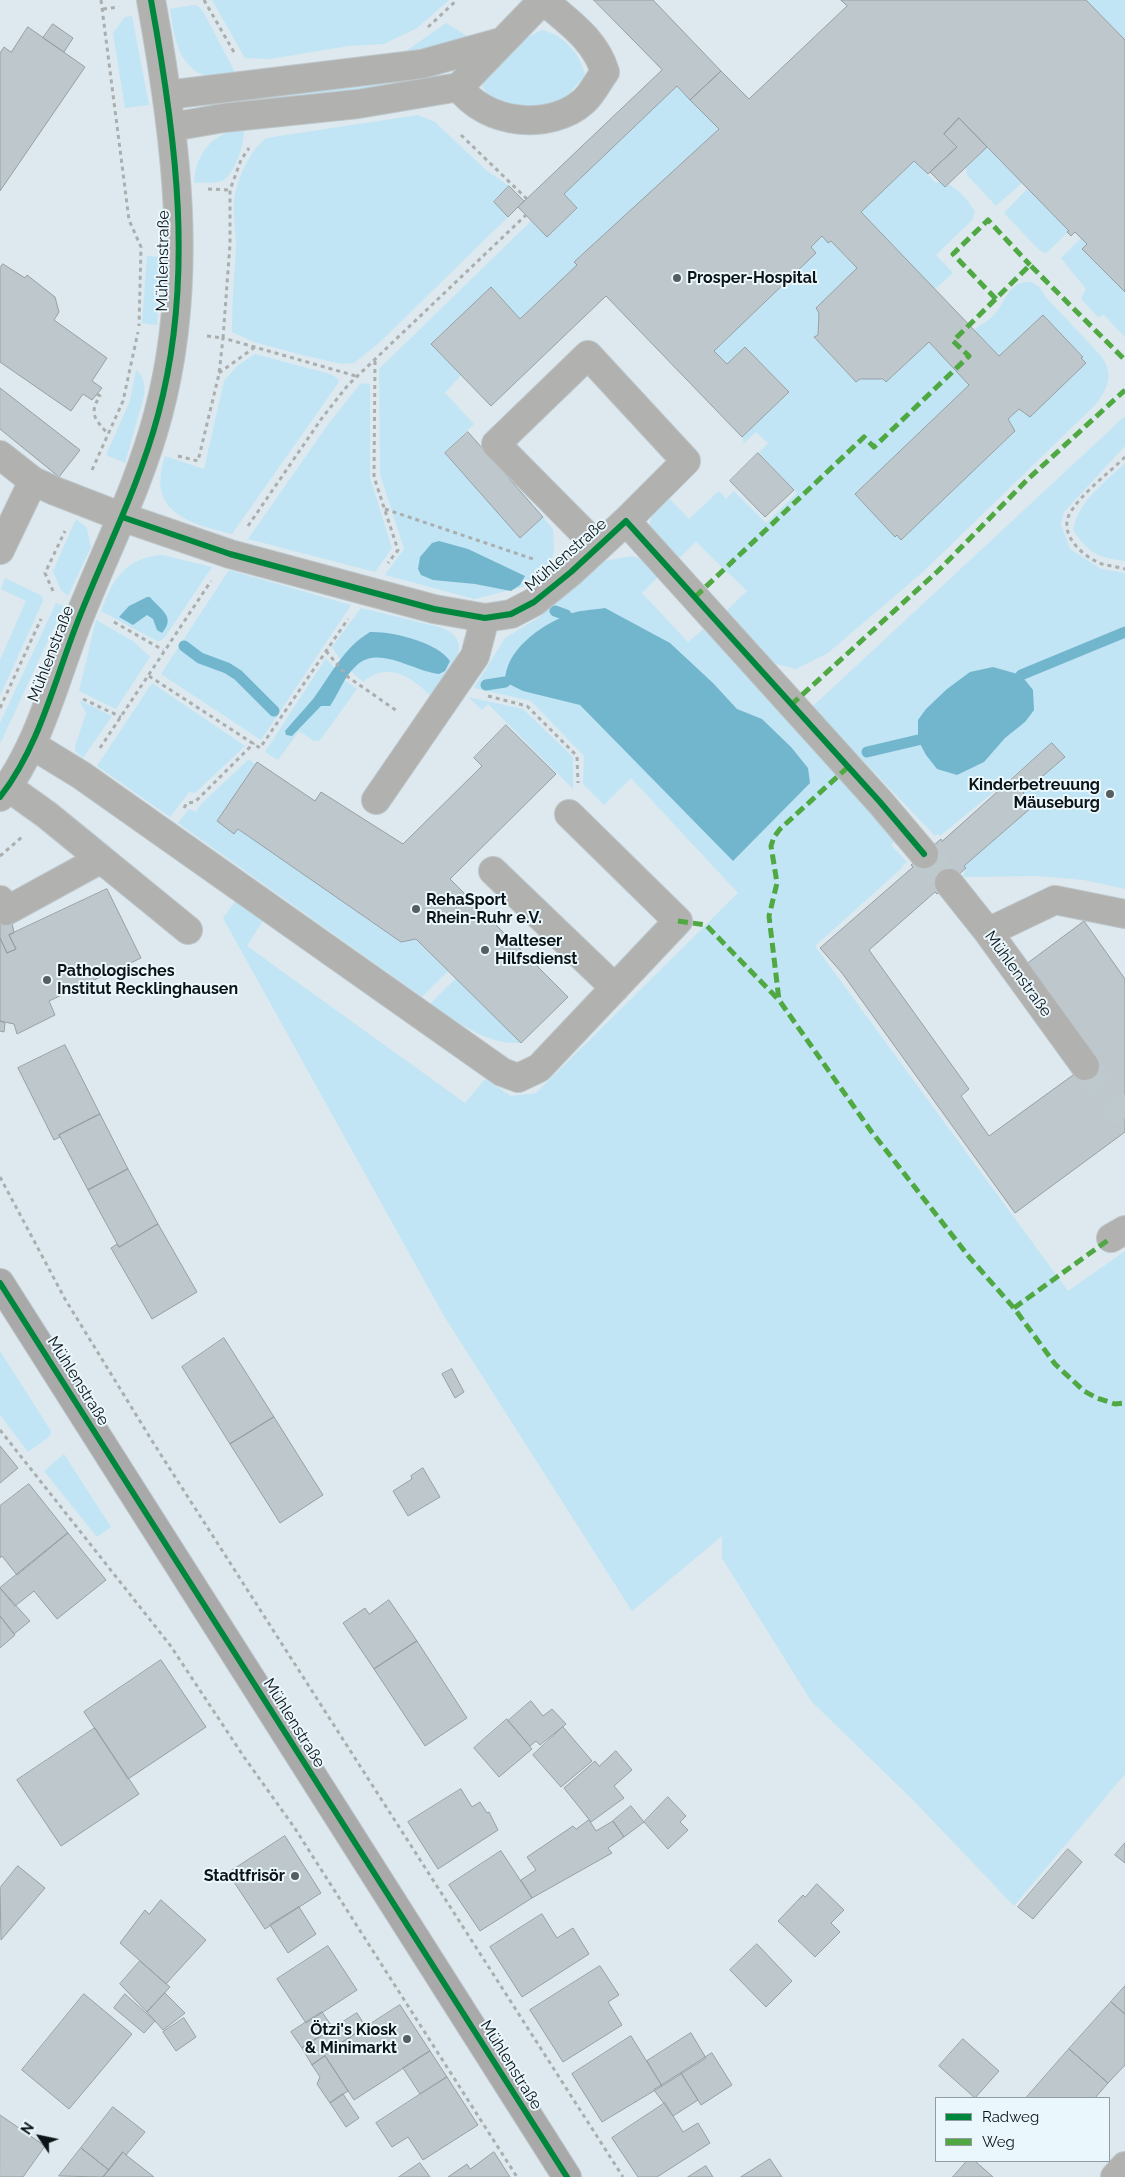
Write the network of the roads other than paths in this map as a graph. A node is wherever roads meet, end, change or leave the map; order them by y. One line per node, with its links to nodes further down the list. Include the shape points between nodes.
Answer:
1 (151, 0): 5 (street, Mühlenstraße)
2 (542, 0): 3 (street); 4 (street, via 575,27 600,56 605,72 585,100 555,117 517,119 495,115 466,98)
3 (501, 42): 4 (street); 5 (street, via 422,64)
4 (459, 87): 6 (street, via 358,104 223,118)
5 (167, 95): 6 (street, Mühlenstraße)
6 (172, 127): 9 (street, Mühlenstraße, via 179,245 174,334 158,414)
7 (0, 455): 8 (street)
8 (33, 481): 9 (street); 12 (street)
9 (122, 517): 13 (street, Mühlenstraße, via 230,554 434,609); 14 (street, Mühlenstraße, via 84,606)
10 (626, 521): 11 (street, Mühlenstraße); 11 (street, via 686,461 588,355 496,444); 18 (street, Mühlenstraße)
11 (598, 547): 13 (street, Mühlenstraße, via 534,602 511,614)
12 (0, 550)
13 (485, 618): 16 (street, via 476,656)
14 (32, 745): 15 (street, Mühlenstraße); 26 (street, via 81,775 502,1072 518,1078 539,1068)
15 (4, 792): 19 (street)
16 (376, 800)
17 (569, 814): 26 (street, via 678,921)
18 (924, 854)
19 (101, 859): 22 (street, via 6,911); 24 (street)
20 (494, 871): 26 (street)
21 (949, 883): 25 (street, Mühlenstraße)
22 (0, 900)
23 (1125, 914): 25 (street, via 1055,900)
24 (188, 930)
25 (988, 932): 27 (street, Mühlenstraße)
26 (615, 988)
27 (1086, 1066)
28 (0, 1283): 30 (main road, Mühlenstraße)
29 (1125, 2166): 31 (street)
30 (567, 2177)
31 (1115, 2177)

